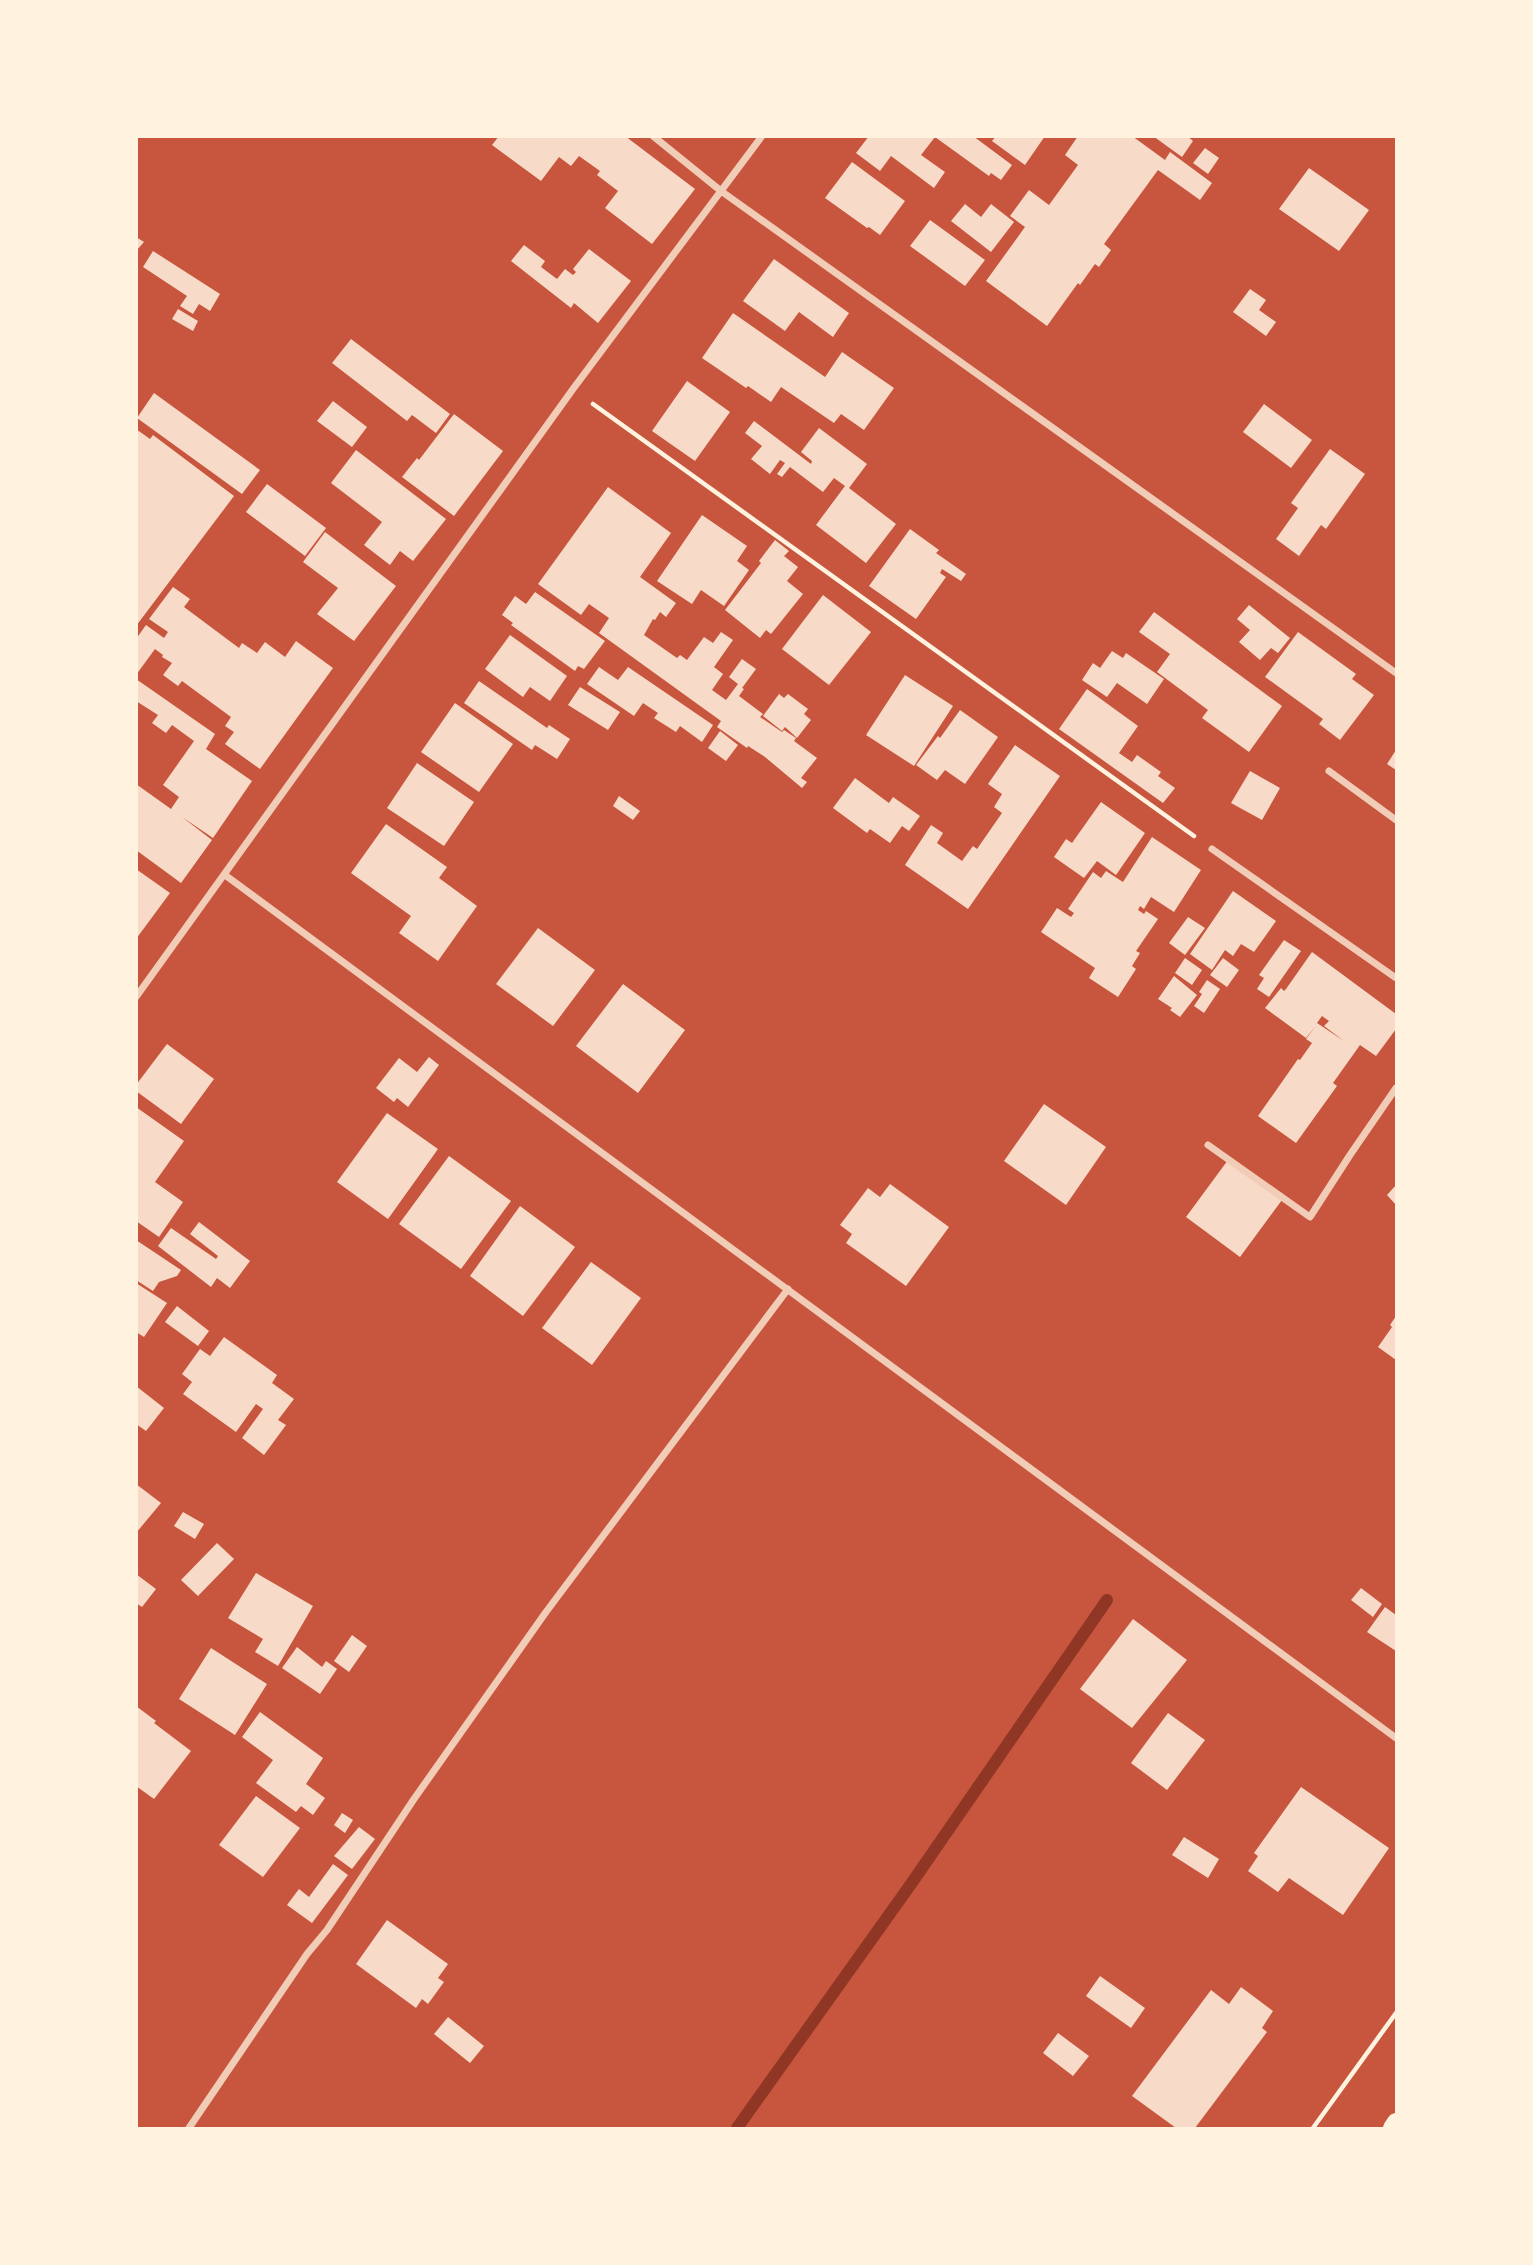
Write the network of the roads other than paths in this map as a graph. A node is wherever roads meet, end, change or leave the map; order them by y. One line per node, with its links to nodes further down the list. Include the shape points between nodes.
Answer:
1 (653, 136): 3 (street)
2 (762, 136): 3 (street)
3 (720, 191): 4 (street); 8 (street)
4 (1396, 673)
5 (1329, 771): 6 (street)
6 (1396, 820)
7 (1212, 849): 9 (street)
8 (225, 875): 10 (street); 13 (street)
9 (1396, 978)
10 (136, 997)
11 (1396, 1088): 12 (street, via 1310,1217)
12 (1208, 1144)
13 (788, 1289): 14 (street); 16 (street, via 546,1612)
14 (1396, 1738)
15 (1396, 2122): 17 (main road)
16 (189, 2129)
17 (1392, 2129)

